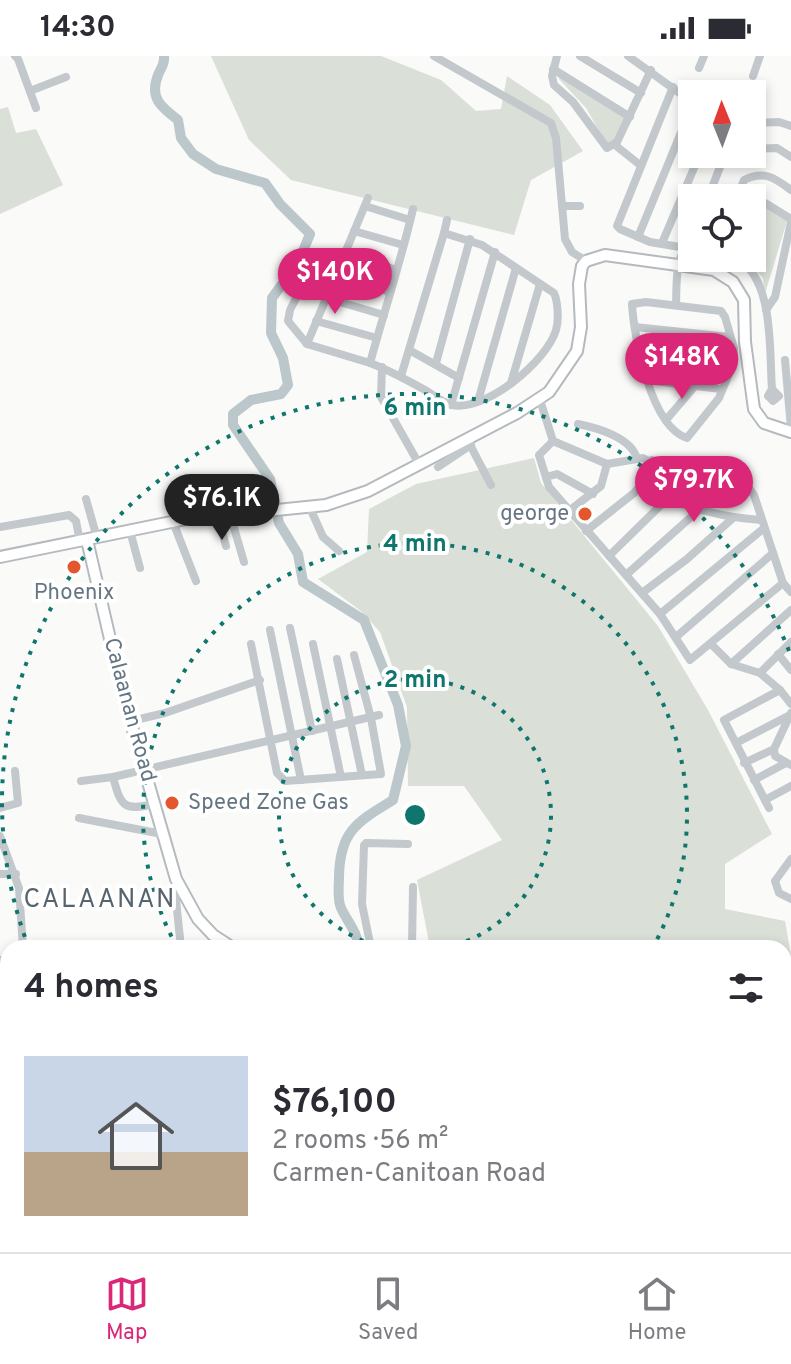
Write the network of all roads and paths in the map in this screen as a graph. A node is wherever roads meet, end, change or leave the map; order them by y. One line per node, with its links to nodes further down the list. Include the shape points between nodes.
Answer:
1 (15, 56): 14 (street)
2 (434, 56): 30 (street, via 551,123)
3 (557, 56): 9 (street)
4 (580, 56): 16 (street)
5 (628, 56): 10 (street)
6 (704, 56): 8 (street)
7 (760, 56): 11 (street)
8 (699, 68)
9 (553, 69): 18 (street); 22 (street, via 554,85 582,112 603,146)
10 (651, 70): 13 (street); 16 (street)
11 (753, 76)
12 (66, 77): 14 (street)
13 (673, 87): 15 (street); 25 (street)
14 (30, 91): 17 (street)
15 (678, 91)
16 (641, 93): 18 (street)
17 (36, 108)
18 (630, 117): 22 (street)
19 (766, 122): 20 (street)
20 (791, 126)
21 (678, 138): 38 (street)
22 (615, 145): 25 (street)
23 (766, 148): 24 (street)
24 (791, 157)
25 (640, 165): 38 (street, via 617,223)
26 (694, 168): 40 (street)
27 (742, 184): 28 (street, via 763,174)
28 (791, 190)
29 (766, 204): 35 (street)
30 (562, 206): 31 (street); 45 (street, via 565,239)
31 (580, 206)
32 (413, 209): 33 (street)
33 (410, 220): 36 (street, via 367,202); 41 (street)
34 (447, 220): 37 (street)
35 (791, 220): 57 (street, via 775,297)
36 (354, 231): 41 (street); 43 (street)
37 (444, 233): 39 (street); 64 (street)
38 (638, 237): 40 (street)
39 (470, 239): 44 (street); 68 (street)
40 (662, 243): 42 (street)
41 (403, 245): 48 (street)
42 (678, 247)
43 (345, 252): 48 (street); 52 (street)
44 (495, 252): 47 (street); 72 (street)
45 (586, 261): 46 (main road, via 605,255); 79 (main road, via 579,284 577,351)
46 (678, 264)
47 (516, 268): 53 (street); 80 (street)
48 (396, 270): 54 (street)
49 (682, 272): 56 (street)
50 (716, 272): 84 (main road, via 744,300 754,409 764,423)
51 (751, 272): 57 (street)
52 (334, 277): 54 (street); 55 (street); 63 (street, via 311,272 290,310 288,321)
53 (540, 284): 74 (street); 74 (street, via 556,296 557,328 533,364)
54 (390, 292): 58 (street)
55 (326, 298): 58 (street); 59 (street)
56 (676, 305): 60 (street, via 632,304); 61 (street, via 723,312)
57 (766, 310): 77 (street)
58 (384, 315): 62 (street)
59 (316, 321): 62 (street); 63 (street)
60 (635, 327): 61 (street); 65 (street)
61 (729, 337): 69 (street)
62 (377, 338): 67 (street)
63 (307, 344): 67 (street)
64 (411, 351): 68 (street); 71 (street)
65 (640, 354): 69 (street); 73 (street)
66 (785, 360): 84 (street)
67 (370, 363): 70 (street)
68 (436, 363): 72 (street)
69 (733, 364): 76 (street)
70 (382, 367): 71 (street); 78 (street)
71 (397, 375): 78 (street); 81 (street)
72 (459, 378): 81 (street)
73 (646, 380): 75 (street); 82 (street)
74 (510, 385): 80 (street)
75 (695, 386): 76 (street); 82 (street)
76 (721, 389): 82 (street, via 687,438)
77 (772, 389)
78 (381, 390): 89 (street)
79 (540, 400): 85 (street); 86 (main road)
80 (478, 401): 81 (street)
81 (451, 405)
82 (666, 420)
83 (578, 424): 87 (street, via 626,442)
84 (791, 430)
85 (553, 441): 90 (street); 92 (street, via 539,455)
86 (469, 442): 89 (main road); 91 (street); 94 (street)
87 (637, 459): 88 (street); 90 (street)
88 (652, 460): 95 (street); 106 (street, via 684,478 749,488)
89 (419, 464): 99 (main road, via 357,496)
90 (607, 464): 96 (street)
91 (438, 467)
92 (546, 477): 96 (street, via 557,474); 101 (street)
93 (206, 485): 103 (street)
94 (491, 485)
95 (641, 485): 98 (street); 109 (street)
96 (593, 494): 101 (street)
97 (86, 499): 110 (street)
98 (666, 500): 100 (street); 114 (street)
99 (310, 508): 102 (main road); 112 (street, via 323,537)
100 (700, 509): 104 (street); 118 (street)
101 (569, 511): 109 (street)
102 (230, 514): 103 (main road); 116 (street)
103 (214, 515): 105 (main road); 111 (street)
104 (733, 518): 106 (street); 122 (street)
105 (173, 522): 108 (main road); 119 (street)
106 (762, 524): 113 (street); 124 (street)
107 (0, 527): 110 (street, via 69,515)
108 (130, 531): 110 (main road); 117 (street)
109 (586, 531): 114 (street)
110 (88, 540): 115 (main road); 143 (main road, Calaanan Road)
111 (226, 546)
112 (339, 551)
113 (772, 554): 120 (street); 127 (street)
114 (609, 556): 118 (street)
115 (0, 557)
116 (244, 562)
117 (140, 568)
118 (626, 575): 122 (street)
119 (196, 581)
120 (783, 583): 121 (street); 131 (street)
121 (791, 592)
122 (642, 593): 124 (street)
123 (791, 610): 135 (street)
124 (660, 614): 127 (street)
125 (290, 628): 146 (street)
126 (270, 630): 147 (street)
127 (676, 637): 131 (street, via 690,660)
128 (791, 642): 132 (street)
129 (251, 644): 138 (street)
130 (313, 644): 145 (street)
131 (711, 644): 135 (street)
132 (778, 654): 136 (street); 137 (street)
133 (354, 655): 142 (street)
134 (337, 659): 144 (street)
135 (731, 664): 137 (street)
136 (791, 670)
137 (760, 673): 139 (street)
138 (260, 680): 143 (street); 148 (street)
139 (780, 690): 140 (street); 149 (street, via 724,720)
140 (791, 704)
141 (791, 714): 149 (street); 150 (street)
142 (375, 716): 144 (street); 155 (street, via 382,772)
143 (131, 721): 153 (main road, Calaanan Road)
144 (351, 722): 145 (street); 155 (street)
145 (331, 727): 146 (street); 157 (street)
146 (312, 731): 147 (street)
147 (291, 736): 148 (street); 158 (street)
148 (271, 741): 153 (street); 158 (street, via 278,776)
149 (736, 743): 151 (street)
150 (774, 749): 151 (street); 152 (street, via 775,756)
151 (744, 763): 159 (street)
152 (789, 764): 159 (street)
153 (145, 770): 156 (street); 162 (main road, Calaanan Road)
154 (15, 771): 163 (street, via 18,803)
155 (362, 775): 157 (street)
156 (113, 777): 160 (street); 162 (street, via 119,799 128,807)
157 (341, 777): 158 (street)
158 (301, 780)
159 (754, 780): 161 (street, via 767,804)
160 (81, 781)
161 (791, 786)
162 (154, 804): 165 (main road, Calaanan Road)
163 (0, 808)
164 (79, 818): 165 (street)
165 (162, 834): 171 (main road, Calaanan Road)
166 (0, 836): 170 (street)
167 (408, 844): 177 (street, via 364,845 362,904)
168 (791, 859): 173 (street, via 775,881 779,893)
169 (0, 874): 170 (street)
170 (16, 874): 174 (street)
171 (176, 879): 175 (street); 176 (main road, Calaanan Road, via 191,910)
172 (413, 887): 178 (street)
173 (791, 899)
174 (22, 940)
175 (180, 940)
176 (222, 940)
177 (369, 940)
178 (412, 940)

